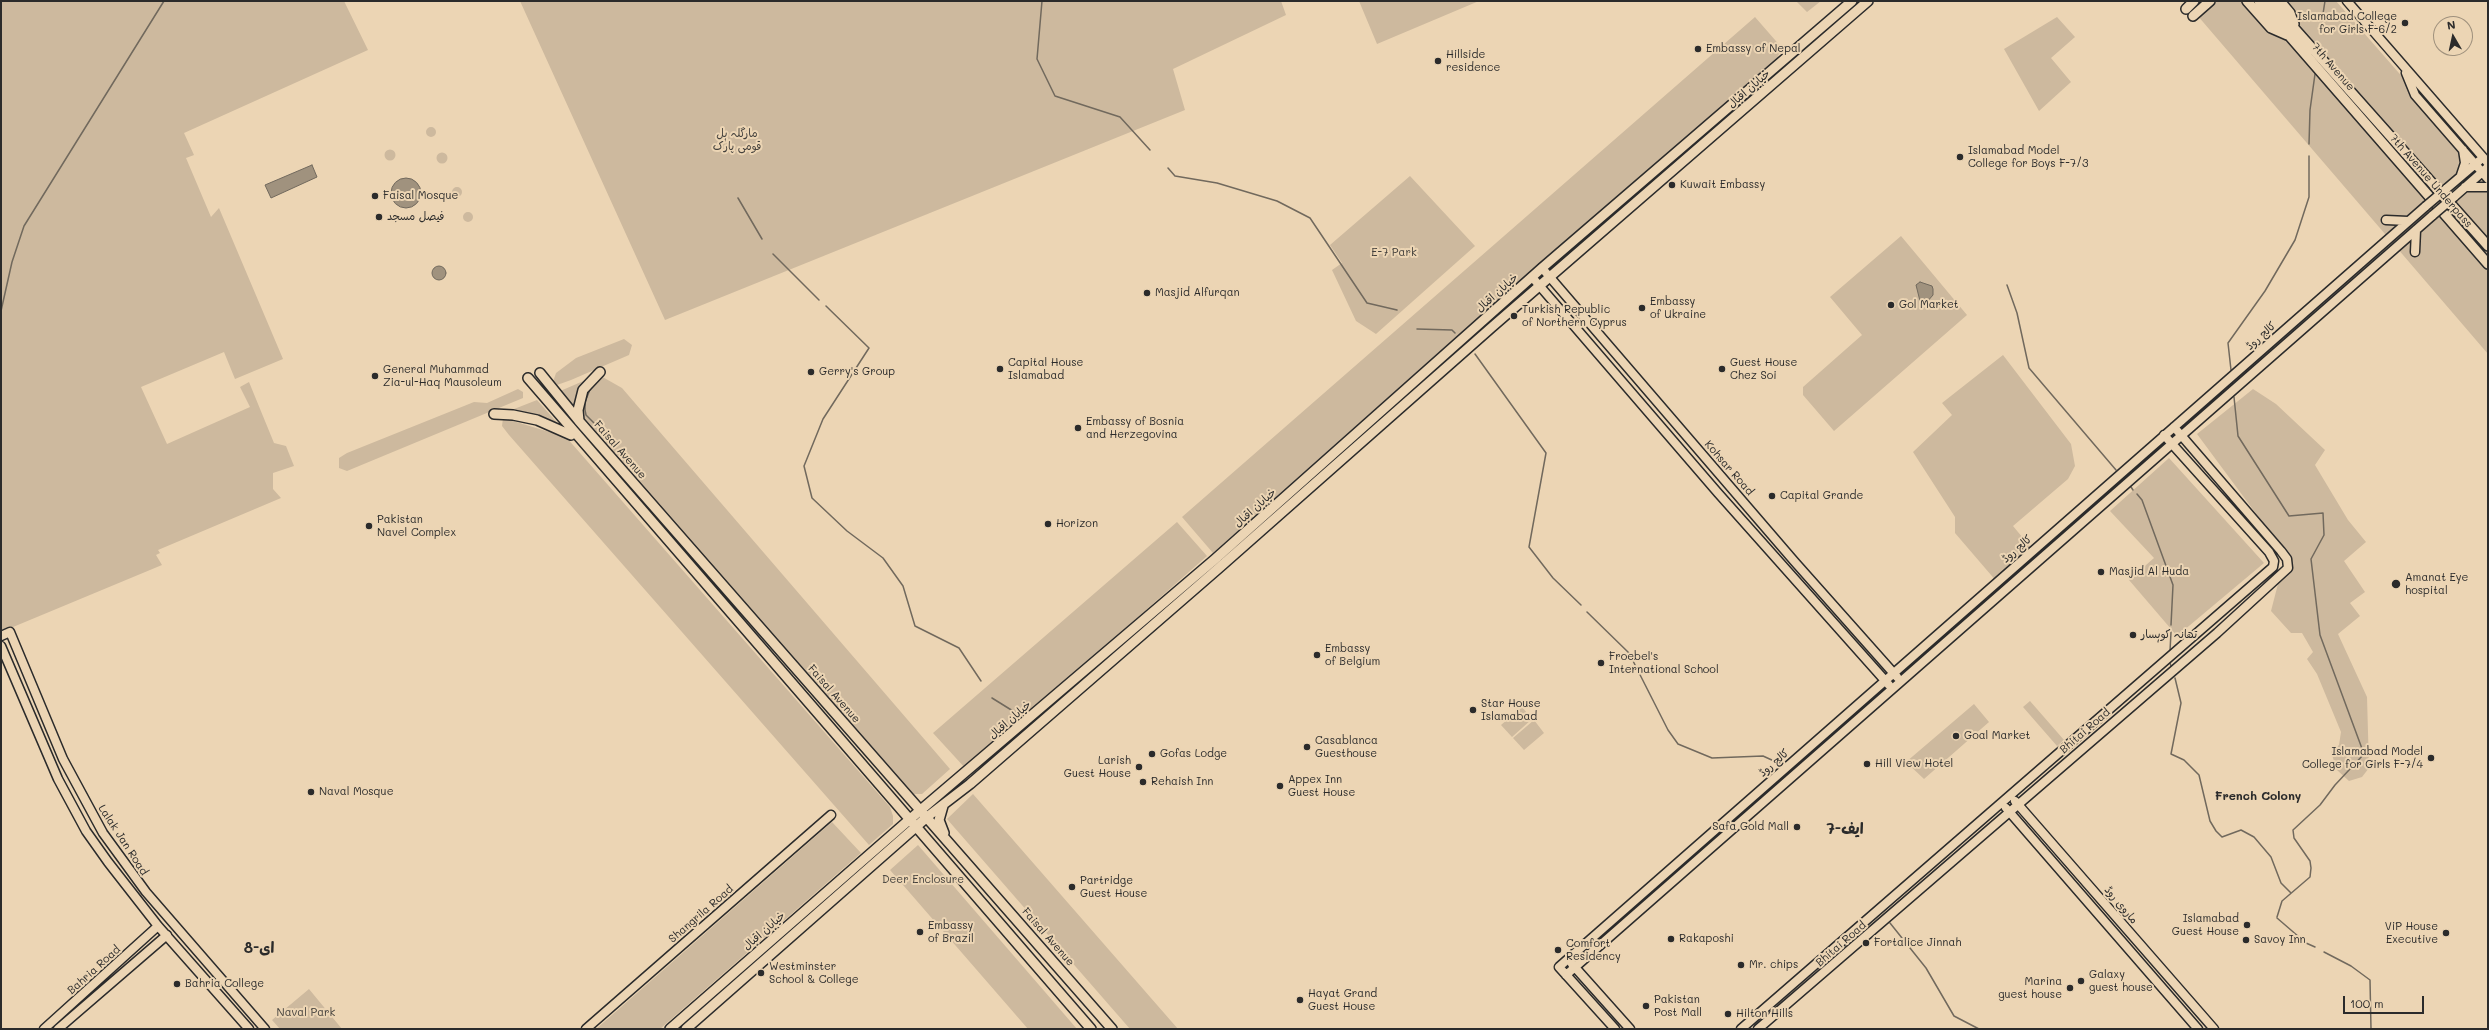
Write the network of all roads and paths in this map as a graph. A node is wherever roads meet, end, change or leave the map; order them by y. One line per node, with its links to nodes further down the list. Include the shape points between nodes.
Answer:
1 (1852, 1): 30 (main road, خیابان اقبال)
2 (1868, 1): 32 (main road, خیابان اقبال)
3 (2194, 1): 10 (main road)
4 (2210, 1): 11 (main road)
5 (2246, 1): 12 (main road, via 2271,28)
6 (2259, 1): 12 (main road, 7th Avenue)
7 (2270, 1): 12 (main road, 7th Avenue)
8 (2280, 1): 12 (main road, via 2290,13)
9 (2347, 1): 13 (street)
10 (2186, 8)
11 (2193, 16)
12 (2293, 33): 14 (main road, 7th Avenue); 15 (main road, 7th Avenue)
13 (2403, 66): 16 (street, via 2415,94); 17 (street)
14 (2380, 124): 27 (main road, 7th Avenue Underpass)
15 (2372, 131): 29 (main road, 7th Avenue Underpass)
16 (2462, 148): 18 (street); 20 (street, via 2465,163)
17 (2486, 160): 18 (street, کالج روڈ)
18 (2475, 164): 19 (street); 20 (street, کالج روڈ)
19 (2485, 169): 21 (street); 22 (street, کالج روڈ)
20 (2459, 178): 25 (street, کالج روڈ, bridge)
21 (2488, 179)
22 (2465, 187): 23 (street); 26 (street, کالج روڈ, bridge)
23 (2488, 187)
24 (2386, 220): 25 (street)
25 (2408, 221): 39 (street, کالج روڈ)
26 (2416, 230): 28 (street); 41 (street, کالج روڈ)
27 (2488, 246)
28 (2415, 252)
29 (2488, 264)
30 (1542, 268): 31 (main road, خیابان اقبال); 32 (street, Kohsar Road)
31 (1532, 277): 33 (street); 56 (main road, خیابان اقبال)
32 (1550, 277): 33 (main road, خیابان اقبال); 48 (street, Kohsar Road, via 1794,561)
33 (1540, 286): 49 (street, via 1727,504); 56 (main road, خیابان اقبال, via 1202,583)
34 (600, 372): 38 (main road, via 583,390 578,410)
35 (540, 373): 38 (main road, Faisal Avenue)
36 (528, 378): 42 (main road)
37 (494, 414): 42 (main road, via 537,420 564,430)
38 (579, 421): 54 (main road, Faisal Avenue)
39 (2174, 427): 40 (street, کالج روڈ); 41 (street)
40 (2164, 435): 43 (street); 48 (street, کالج روڈ)
41 (2182, 436): 43 (street, کالج روڈ); 44 (street)
42 (579, 440): 58 (main road)
43 (2172, 444): 45 (street, via 2269,552); 50 (street, کالج روڈ)
44 (2288, 562): 45 (street); 53 (street, Bhitai Road, via 2285,572)
45 (2274, 563): 52 (street, Bhitai Road, via 2266,574)
46 (1, 636): 70 (street, Lalak Jan Road, via 10,632 63,759 82,796 103,833)
47 (1, 646): 71 (street, Lalak Jan Road, via 58,779 86,831)
48 (1894, 673): 49 (street, کالج روڈ); 50 (street, Kohsar Road)
49 (1885, 681): 51 (street); 80 (street, کالج روڈ)
50 (1901, 681): 51 (street, کالج روڈ)
51 (1892, 689): 81 (street, کالج روڈ)
52 (2131, 691): 53 (street); 55 (street, Bhitai Road)
53 (2138, 699): 59 (street, Bhitai Road)
54 (905, 792): 56 (main road, via 913,799 920,800); 61 (main road, Faisal Avenue)
55 (2010, 796): 57 (street, Bhitai Road); 59 (street, ماروی روڈ)
56 (945, 797): 61 (main road, خیابان اقبال); 66 (main road, via 939,816 940,824)
57 (2002, 803): 60 (street); 76 (street, Bhitai Road)
58 (894, 804): 63 (main road); 64 (main road, via 898,818)
59 (2018, 805): 60 (street, Bhitai Road); 68 (street, ماروی روڈ)
60 (2009, 812): 69 (street); 77 (street, Bhitai Road)
61 (924, 814): 63 (main road, خیابان اقبال); 66 (main road, Faisal Avenue)
62 (831, 815): 89 (street, Shangrila Road)
63 (912, 824): 64 (main road, خیابان اقبال); 65 (main road, خیابان اقبال); 67 (main road)
64 (894, 833): 90 (main road, خیابان اقبال)
65 (900, 841): 67 (main road, via 918,839); 91 (main road, خیابان اقبال)
66 (950, 843): 93 (main road, Faisal Avenue)
67 (936, 852): 92 (main road)
68 (2066, 859): 69 (street); 72 (street, ماروی روڈ)
69 (2057, 866): 73 (street)
70 (146, 892): 71 (street); 88 (street, Lalak Jan Road)
71 (137, 899): 74 (street, Lalak Jan Road)
72 (2107, 906): 73 (street); 78 (street, ماروی روڈ)
73 (2097, 915): 79 (street)
74 (158, 926): 75 (street, Lalak Jan Road); 85 (street, Bahria Road)
75 (167, 935): 86 (street, Bahria Road); 87 (street, Lalak Jan Road)
76 (1847, 938): 77 (street); 96 (street, Bhitai Road)
77 (1855, 947): 97 (street, Bhitai Road)
78 (2142, 948): 79 (street); 83 (street, ماروی روڈ)
79 (2135, 956): 84 (street)
80 (1567, 959): 81 (street); 82 (street, via 1559,966)
81 (1575, 967): 82 (street, کالج روڈ); 95 (street)
82 (1566, 975): 94 (street)
83 (2178, 990): 84 (street); 99 (street, ماروی روڈ)
84 (2170, 997): 98 (street)
85 (44, 1029)
86 (58, 1029)
87 (249, 1029)
88 (266, 1029)
89 (586, 1029)
90 (670, 1029)
91 (686, 1029)
92 (1091, 1029)
93 (1112, 1029)
94 (1615, 1029)
95 (1630, 1029)
96 (1741, 1029)
97 (1758, 1029)
98 (2198, 1029)
99 (2214, 1029)

